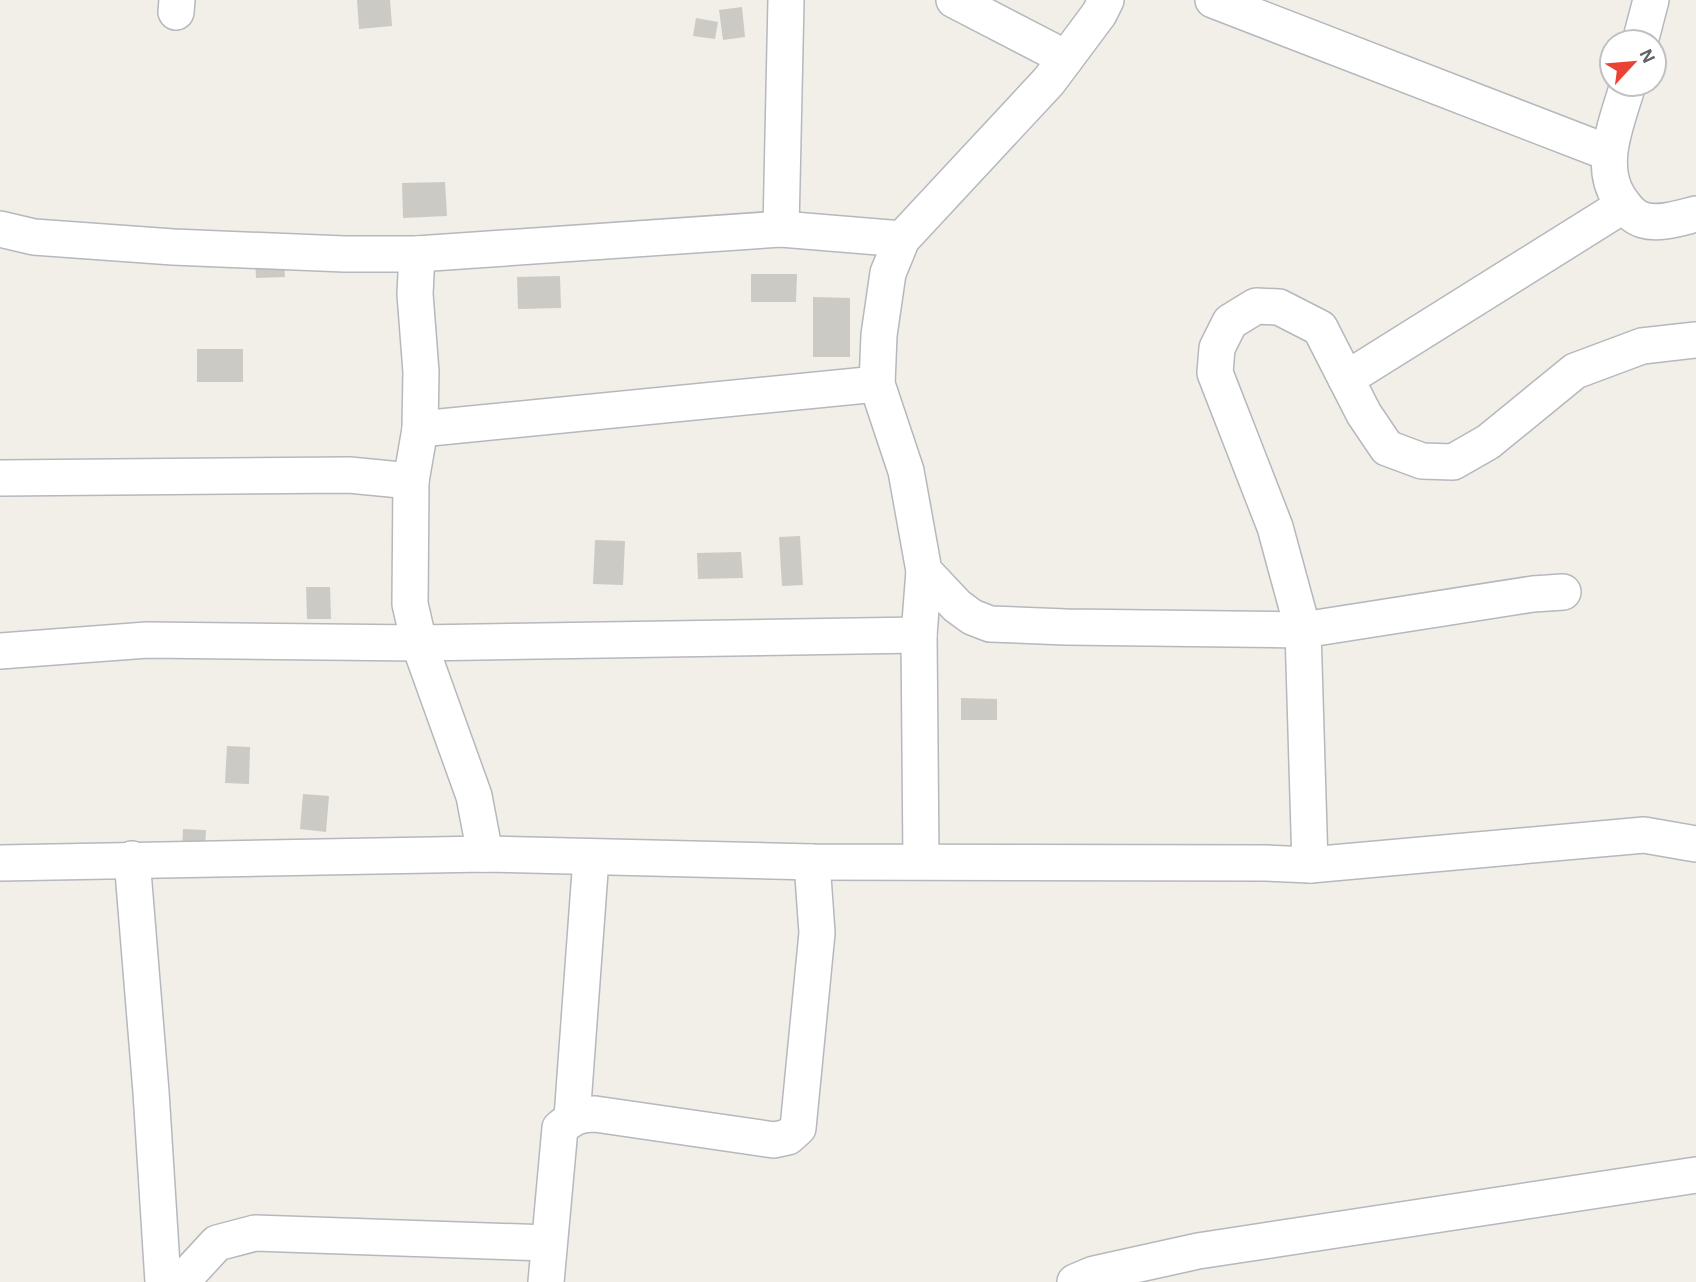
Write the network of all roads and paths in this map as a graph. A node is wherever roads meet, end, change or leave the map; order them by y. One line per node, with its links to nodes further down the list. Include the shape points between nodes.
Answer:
1 (786, 0): 13 (street)
2 (954, 0): 7 (street)
3 (1106, 0): 7 (street)
4 (1213, 0): 9 (street)
5 (1651, 0): 6 (street)
6 (1644, 28)
7 (1066, 58): 14 (street)
8 (1624, 98): 9 (street)
9 (1609, 153): 10 (street, via 1611,186)
10 (1624, 205): 11 (street, via 1643,220); 17 (street)
11 (1696, 214)
12 (0, 229): 15 (street, via 34,237 173,247)
13 (781, 229): 14 (street); 15 (street)
14 (902, 239): 18 (street, via 888,273)
15 (417, 254): 19 (street)
16 (1696, 340): 17 (street, via 1642,346 1575,372 1488,442 1453,462 1422,461 1387,448)
17 (1346, 379): 24 (street, via 1320,328 1279,307 1256,306 1230,322 1217,348 1215,373 1275,527)
18 (877, 384): 19 (street); 22 (street, via 906,471)
19 (419, 429): 21 (street)
20 (0, 478): 21 (street, via 349,475)
21 (411, 481): 26 (street, via 410,604)
22 (924, 571): 24 (street, via 957,606 990,624); 25 (street)
23 (1563, 593): 24 (street)
24 (1303, 630): 35 (street)
25 (919, 635): 26 (street); 32 (street)
26 (419, 643): 27 (street, via 147,640); 29 (street, via 474,796)
27 (0, 651)
28 (1696, 844): 35 (street, via 1644,835)
29 (485, 854): 30 (street); 31 (street)
30 (591, 858): 33 (street); 36 (street)
31 (132, 859): 34 (street); 39 (street)
32 (921, 861): 33 (street); 35 (street)
33 (811, 862): 36 (street, via 817,933 798,1128 788,1137 774,1140 595,1114)
34 (0, 863)
35 (1310, 865)
36 (572, 1118): 38 (street, via 560,1128)
37 (1696, 1175): 42 (street, via 1198,1251 1094,1273)
38 (548, 1242): 40 (street, via 255,1233 217,1243); 41 (street)
39 (163, 1282)
40 (181, 1282)
41 (545, 1282)
42 (1075, 1282)

